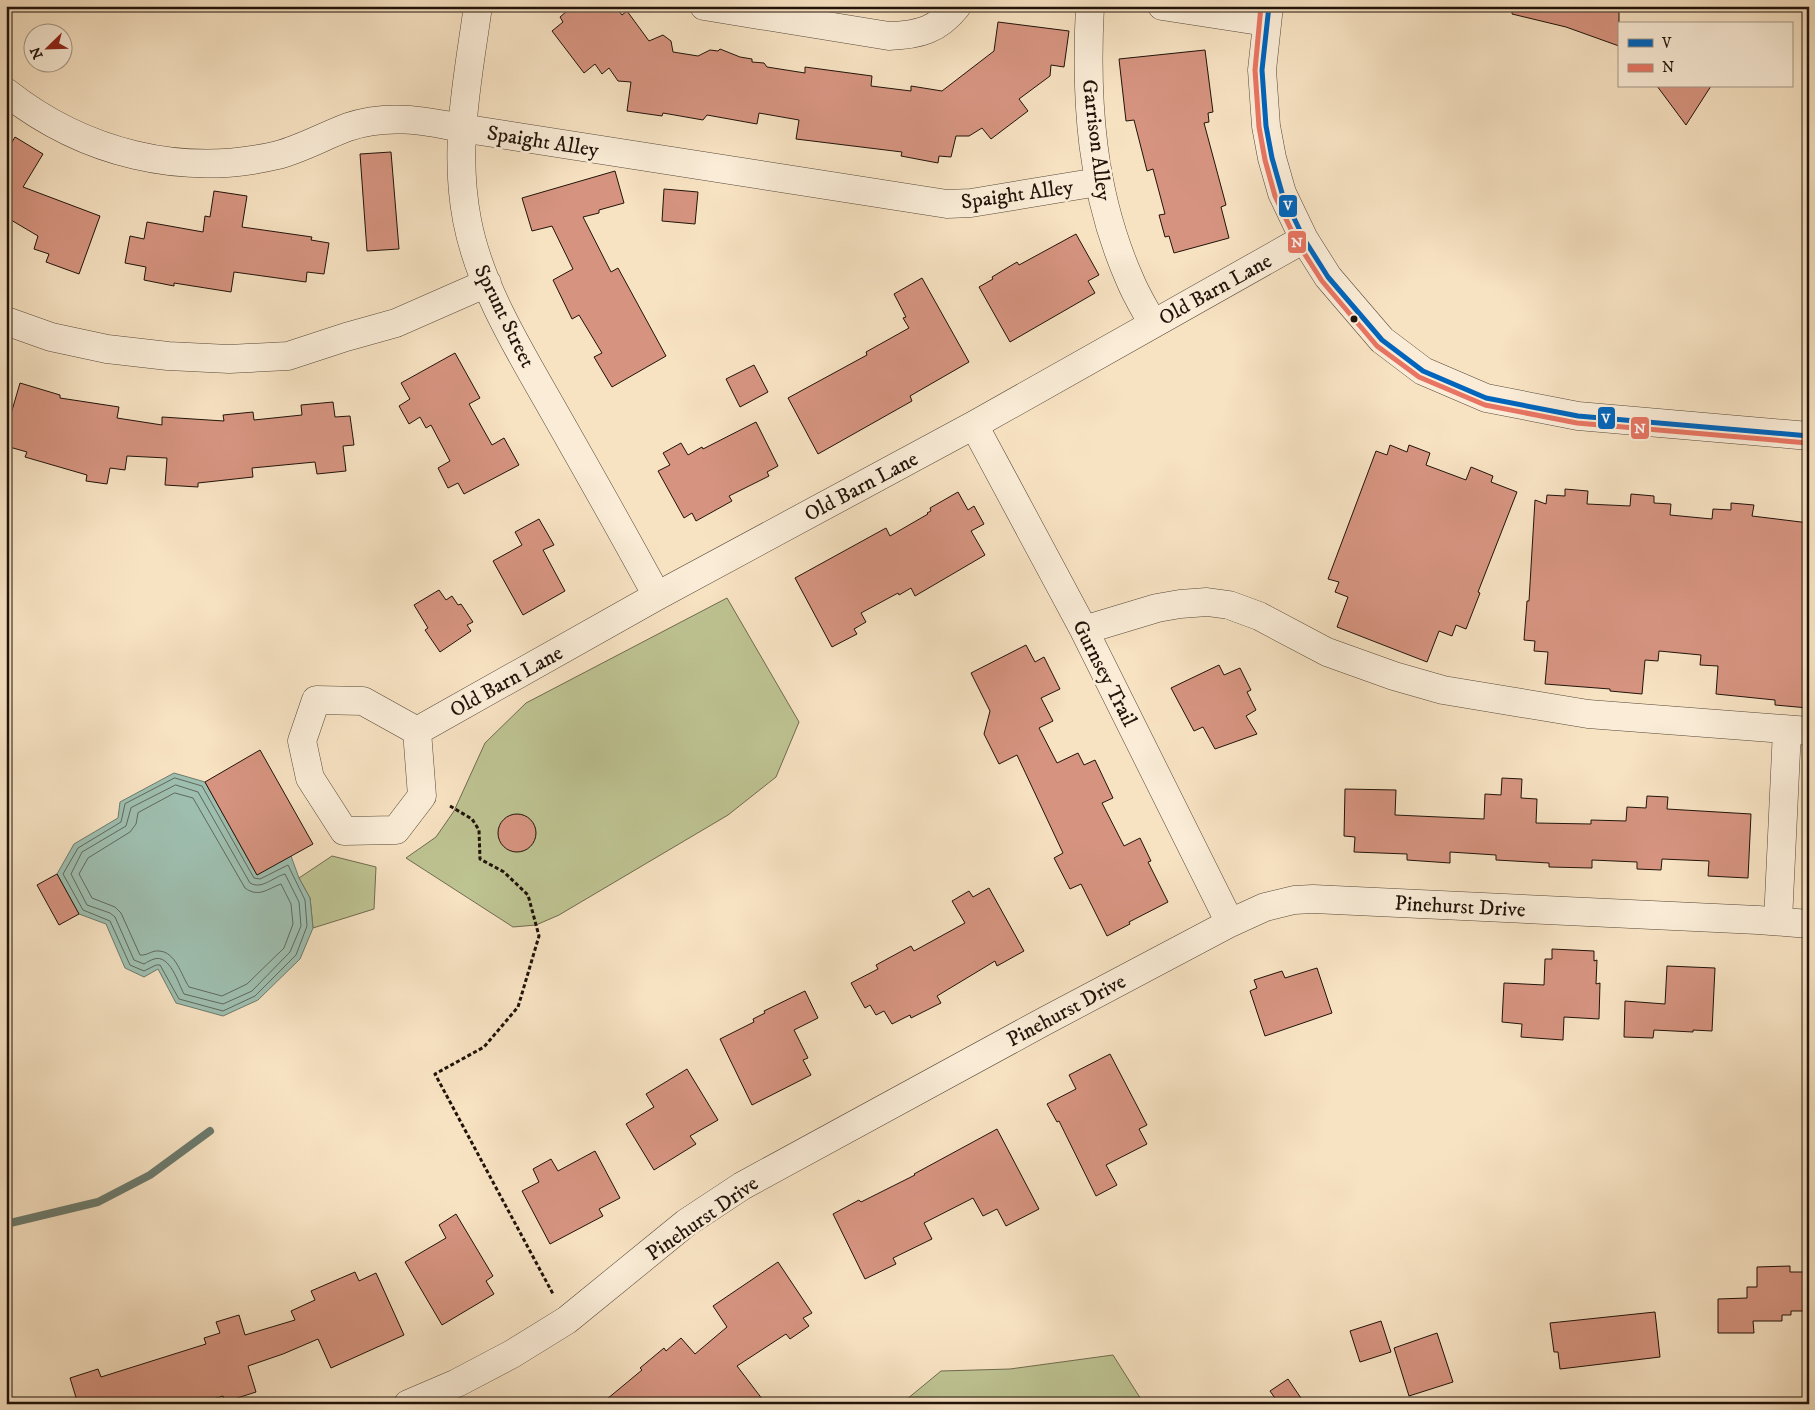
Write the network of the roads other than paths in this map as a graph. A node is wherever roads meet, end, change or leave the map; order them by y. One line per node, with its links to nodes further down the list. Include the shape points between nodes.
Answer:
1 (478, 6): 8 (street, Sprunt Street)
2 (704, 6): 3 (street, via 889,36 925,32 941,23)
3 (957, 6)
4 (1090, 6): 9 (street, Garrison Alley, via 1090,113)
5 (1162, 6): 6 (street)
6 (1267, 14): 10 (street, via 1262,70 1266,126 1282,193)
7 (6, 92): 8 (street, Spaight Alley, via 26,108 97,144 164,161 203,164 251,160 308,145 349,127 374,121 426,120)
8 (461, 128): 9 (street, Spaight Alley, via 947,204); 11 (street, Sprunt Street, via 460,162 467,221)
9 (1098, 182): 13 (street, Garrison Alley, via 1121,258)
10 (1304, 239): 13 (street, Old Barn Lane); 15 (street, via 1328,277 1382,340 1423,371 1486,398 1578,416)
11 (487, 283): 12 (street, via 396,323 288,356 229,359 107,349 51,337); 16 (street, Sprunt Street, via 534,375)
12 (6, 321)
13 (1153, 324): 14 (street, Old Barn Lane)
14 (974, 425): 16 (street, Old Barn Lane); 17 (street, Gurnsey Trail)
15 (1809, 436)
16 (657, 596): 19 (street, Old Barn Lane)
17 (1084, 630): 18 (street, via 1180,604 1207,602 1229,605 1259,616 1327,652 1443,690 1588,714); 21 (street, Gurnsey Trail)
18 (1798, 731): 20 (street)
19 (417, 732): 19 (street, via 363,700 316,700 302,741 310,778 344,831 396,830 422,796)
20 (1778, 921): 21 (street, Pinehurst Drive, via 1313,899 1264,907); 22 (street, Pinehurst Drive)
21 (1230, 923): 23 (street, Pinehurst Drive, via 742,1186 686,1223 560,1324 457,1383)
22 (1809, 924)
23 (408, 1404)

